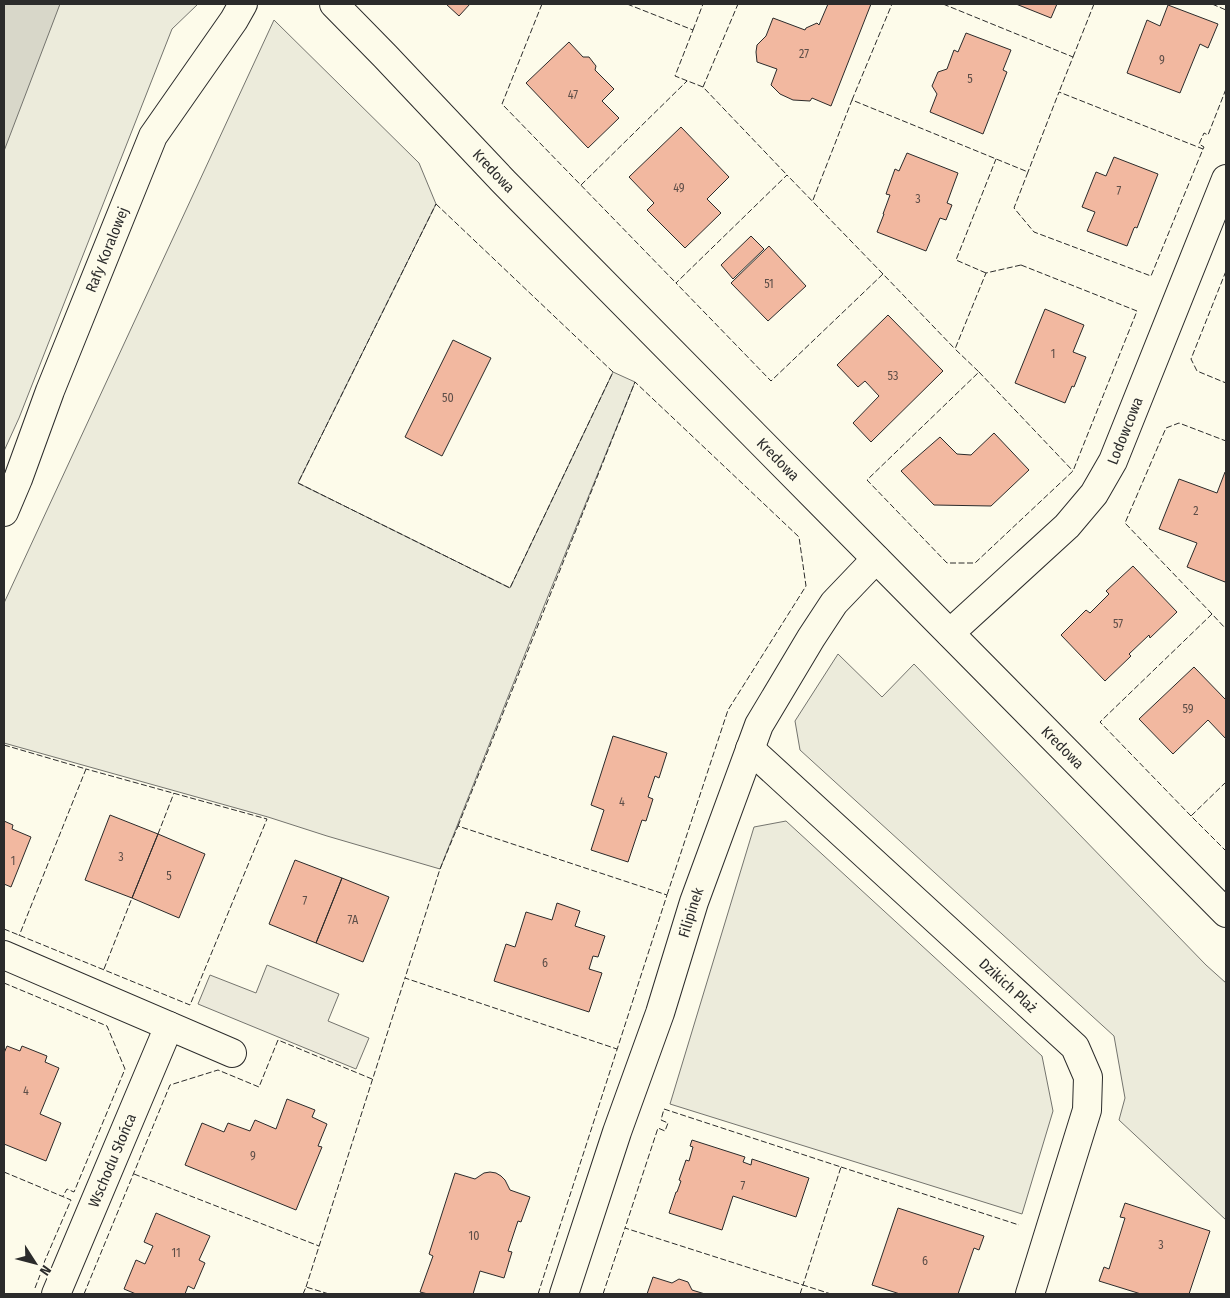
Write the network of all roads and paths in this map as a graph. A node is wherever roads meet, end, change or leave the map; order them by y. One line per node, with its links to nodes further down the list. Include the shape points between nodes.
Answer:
1 (243, 4): 4 (street, Rafy Koralowej, via 153,136)
2 (334, 4): 5 (street, Kredowa, via 503,181)
3 (1226, 179): 6 (street, Lodowcowa, via 1113,461 1094,494 1067,526)
4 (4, 512)
5 (876, 559): 6 (street, Kredowa); 7 (street, Filipinek, via 834,603 759,725)
6 (950, 633): 8 (street, Kredowa)
7 (750, 749): 13 (street, Filipinek, via 694,902 660,1013); 14 (street, Dzikich Plaż, via 1075,1047 1088,1076 1087,1110)
8 (1226, 912)
9 (4, 954): 10 (street)
10 (169, 1026): 11 (street); 12 (street, Wschodu Słońca)
11 (232, 1053)
12 (56, 1294)
13 (564, 1294)
14 (1030, 1294)

